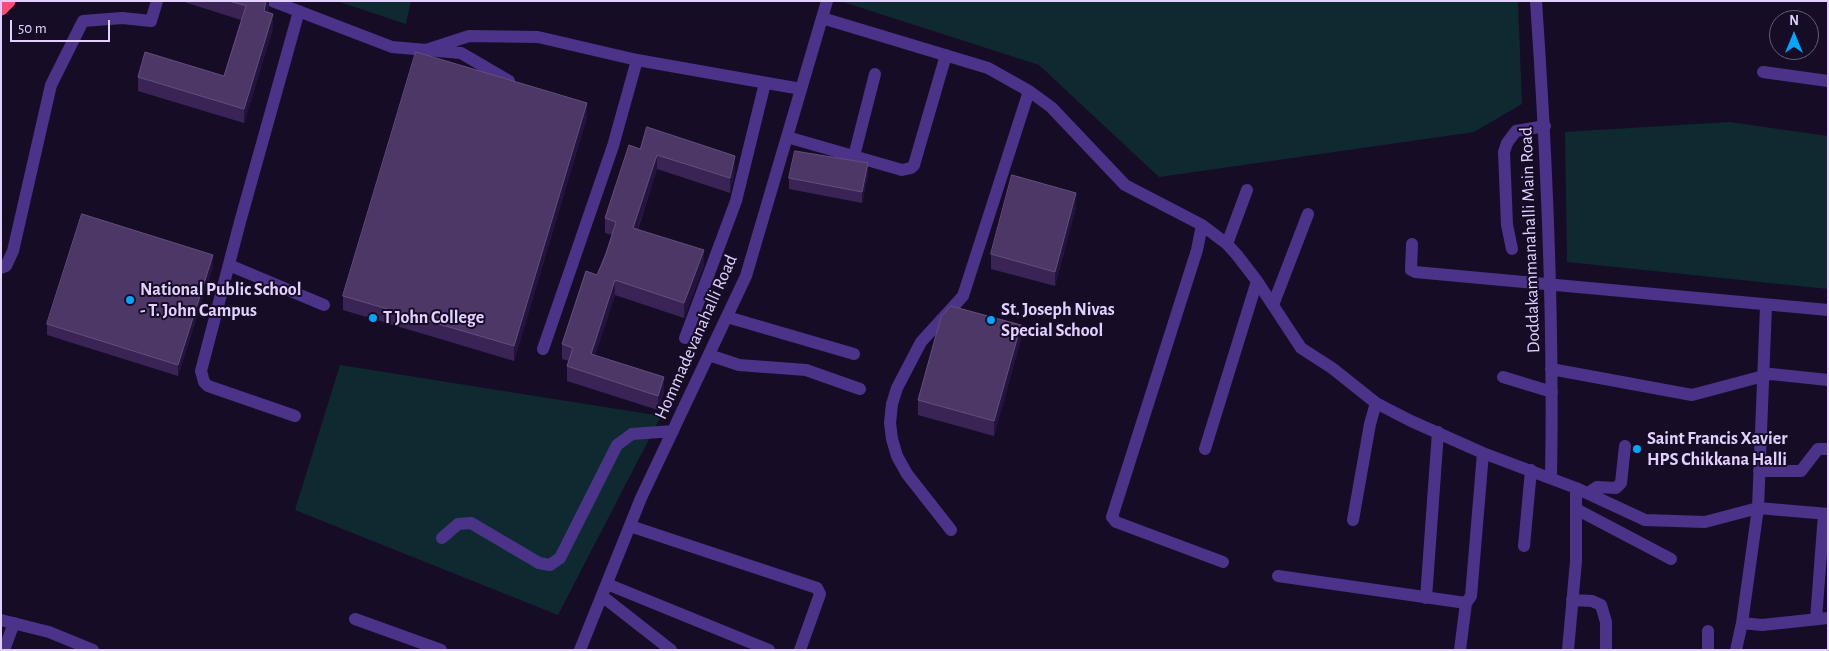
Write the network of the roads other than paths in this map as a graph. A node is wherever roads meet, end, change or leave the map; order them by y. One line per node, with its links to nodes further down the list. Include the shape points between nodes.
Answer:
1 (8, 1): 6 (highway)
2 (157, 1): 29 (street, via 151,21 122,18 83,21 51,85 13,251 6,266)
3 (272, 1): 7 (street)
4 (827, 1): 8 (street, Hommadevanahalli Road)
5 (1536, 1): 19 (street, Doddakammanahalli Main Road)
6 (1, 8)
7 (299, 11): 9 (street, via 392,47); 28 (street)
8 (822, 18): 10 (street); 17 (street, Hommadevanahalli Road)
9 (426, 50): 11 (street, via 469,36 538,37); 14 (street, via 461,53)
10 (946, 55): 18 (street, via 988,68); 21 (street, via 914,165 902,170)
11 (637, 60): 16 (street); 38 (street, via 613,146)
12 (1763, 72): 15 (street)
13 (875, 74): 21 (street)
14 (509, 81)
15 (1828, 82)
16 (765, 83): 17 (street); 37 (street, via 736,201)
17 (801, 89): 20 (street, Hommadevanahalli Road)
18 (1029, 91): 24 (street, via 1051,107 1125,185); 64 (street, via 963,296 921,342 892,404 890,423 897,456 907,474)
19 (1545, 126): 27 (street, via 1516,131 1504,152 1507,224); 31 (street, Doddakammanahalli Main Road)
20 (787, 137): 21 (street); 36 (street, Hommadevanahalli Road, via 746,276)
21 (854, 156)
22 (1247, 190): 25 (street)
23 (1308, 214): 33 (street)
24 (1202, 225): 25 (street); 68 (street, via 1196,256 1112,517 1116,522)
25 (1227, 244): 30 (street)
26 (1412, 244): 31 (street, via 1410,265 1415,272)
27 (1512, 249)
28 (229, 264): 32 (street); 48 (street, via 201,371 202,378 208,386)
29 (1, 268)
30 (1257, 281): 33 (street); 52 (street)
31 (1551, 285): 34 (street); 41 (street, Doddakammanahalli Main Road)
32 (324, 305)
33 (1273, 305): 47 (street, via 1301,348)
34 (1766, 306): 35 (street); 42 (street)
35 (1828, 310)
36 (727, 317): 39 (street); 40 (street, Hommadevanahalli Road)
37 (685, 338)
38 (542, 349)
39 (854, 354)
40 (709, 355): 45 (street, via 739,365 806,370); 49 (street, Hommadevanahalli Road)
41 (1552, 369): 42 (street, via 1692,395); 46 (street, Doddakammanahalli Main Road)
42 (1763, 376): 44 (street, via 1778,374); 56 (street)
43 (1503, 377): 46 (street)
44 (1828, 380)
45 (860, 389)
46 (1552, 392): 57 (street, Doddakammanahalli Main Road)
47 (1376, 403): 50 (street); 62 (street)
48 (295, 416)
49 (673, 431): 63 (street, Hommadevanahalli Road); 65 (street, via 632,434 617,445 560,558 550,565 539,564 471,523 458,524)
50 (1438, 432): 54 (street); 71 (street)
51 (1624, 446): 58 (street, via 1621,483 1616,488)
52 (1206, 449)
53 (1828, 449): 56 (street, via 1818,449 1802,471)
54 (1483, 453): 55 (street); 73 (street, via 1471,596)
55 (1531, 470): 57 (street); 66 (street)
56 (1759, 471): 59 (street)
57 (1551, 478): 58 (street)
58 (1582, 490): 59 (street, via 1645,520 1705,522); 60 (street)
59 (1758, 508): 61 (street); 78 (street)
60 (1576, 509): 67 (street); 72 (street)
61 (1826, 514): 74 (street)
62 (1353, 520)
63 (630, 526): 70 (street, Hommadevanahalli Road); 87 (street, via 816,588 820,594)
64 (951, 530)
65 (442, 538)
66 (1524, 546)
67 (1671, 559)
68 (1223, 562)
69 (1278, 576): 71 (street)
70 (604, 590): 84 (street, Hommadevanahalli Road); 85 (street); 86 (street)
71 (1426, 598): 73 (street)
72 (1572, 600): 89 (street); 90 (street, via 1601,605 1606,622)
73 (1466, 603): 88 (street)
74 (1822, 618): 78 (street, via 1762,625)
75 (355, 619): 83 (street)
76 (1, 620): 77 (street)
77 (14, 623): 80 (street, via 49,632); 81 (street)
78 (1742, 623): 92 (street)
79 (1708, 631): 91 (street)
80 (70, 646): 82 (street)
81 (4, 650)
82 (93, 650)
83 (442, 650)
84 (580, 650)
85 (671, 650)
86 (769, 650)
87 (800, 650)
88 (1460, 650)
89 (1568, 650)
90 (1606, 650)
91 (1708, 650)
92 (1736, 650)

